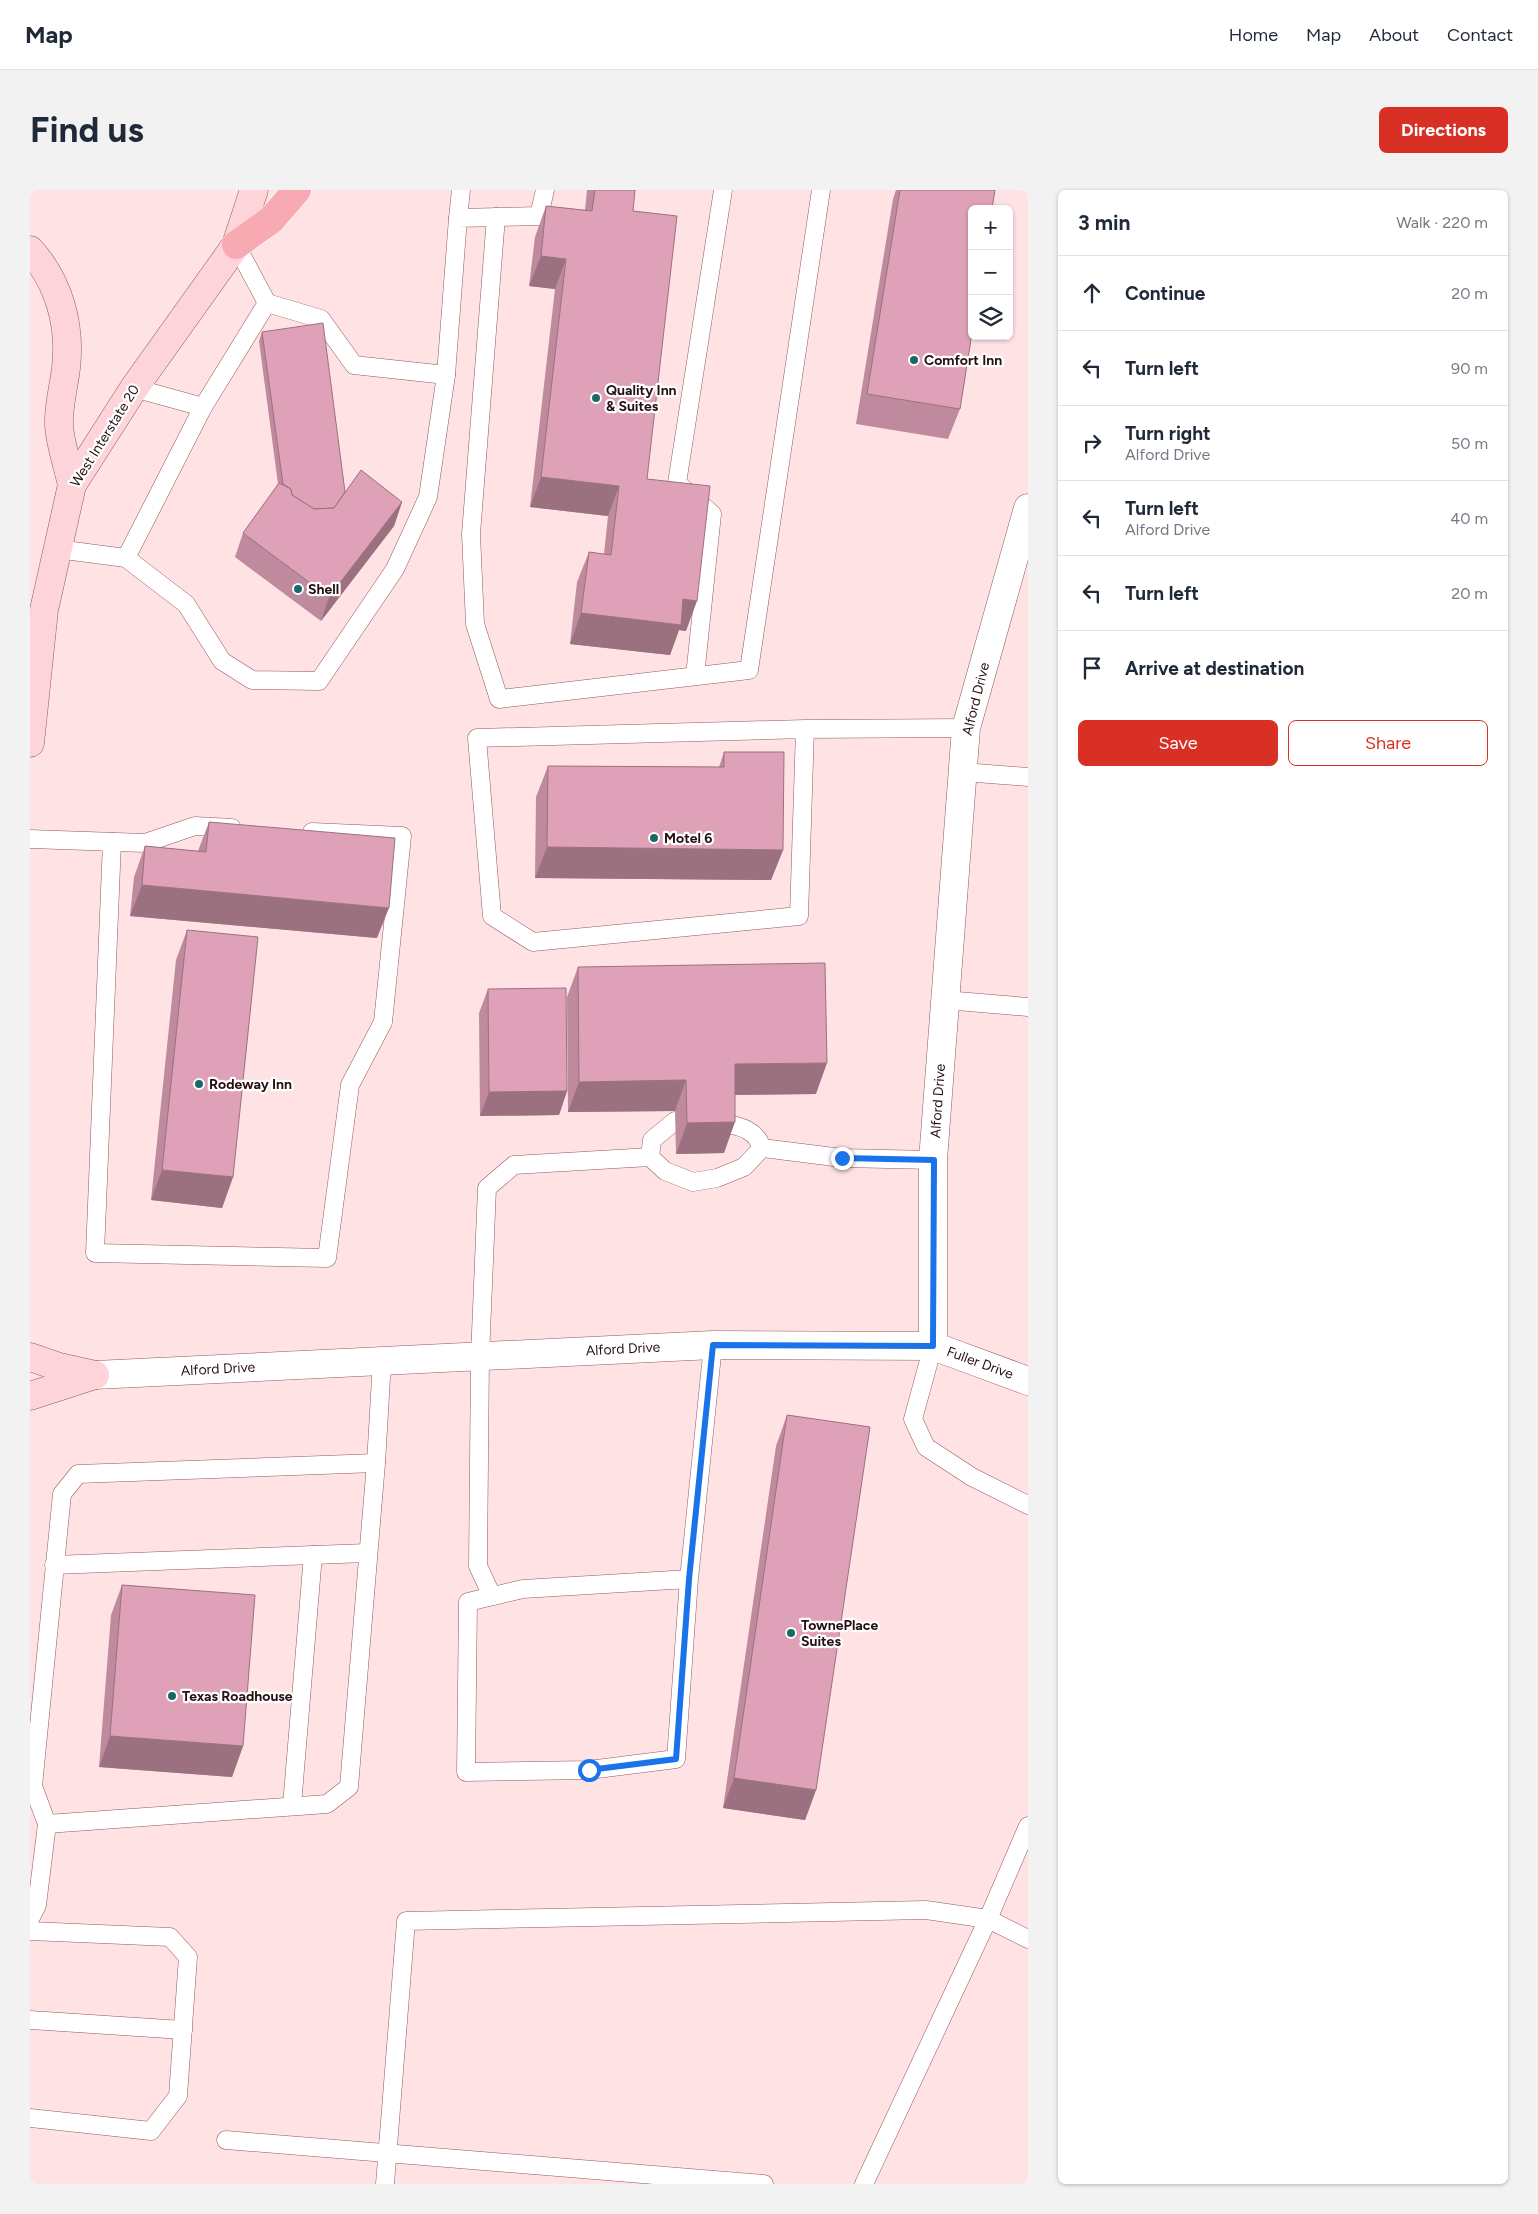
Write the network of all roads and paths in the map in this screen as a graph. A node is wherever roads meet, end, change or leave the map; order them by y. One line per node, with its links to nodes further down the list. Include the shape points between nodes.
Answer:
1 (254, 190): 9 (main road, West Interstate 20)
2 (297, 190): 9 (main road, via 271,220)
3 (461, 190): 8 (lane)
4 (545, 190): 7 (lane, via 539,216)
5 (723, 190): 19 (lane, via 677,483 712,514)
6 (821, 190): 19 (lane, via 749,670)
7 (496, 217): 8 (lane); 19 (lane, via 471,534 475,624 498,699)
8 (458, 218): 12 (lane)
9 (236, 245): 11 (lane); 13 (main road, West Interstate 20)
10 (30, 250): 15 (main road, via 44,267 60,301 67,337 67,365 59,425)
11 (267, 303): 12 (lane, via 321,319 354,365); 14 (lane)
12 (446, 375): 18 (lane, via 428,497 396,569 319,681 252,680 222,661 186,604)
13 (134, 388): 14 (lane); 15 (main road, West Interstate 20)
14 (203, 406): 18 (lane)
15 (72, 485): 17 (main road, West Interstate 20)
16 (1028, 508): 20 (street, Alford Drive)
17 (57, 549): 18 (lane); 22 (main road, West Interstate 20, via 44,610)
18 (126, 558)
19 (695, 676)
20 (966, 728): 21 (lane); 23 (street, Alford Drive)
21 (805, 729): 21 (lane, via 477,738 492,916 533,942 799,916)
22 (30, 743)
23 (962, 772): 24 (lane); 29 (street, Alford Drive)
24 (1028, 778)
25 (244, 828): 28 (lane, via 195,826 145,843)
26 (294, 831): 28 (lane, via 402,836 383,1022 350,1085 327,1258 95,1253)
27 (30, 839): 28 (lane)
28 (112, 842)
29 (944, 1000): 30 (lane); 35 (street, Alford Drive)
30 (1028, 1007)
31 (675, 1121): 34 (lane, via 652,1140)
32 (724, 1123): 33 (lane, via 746,1128 759,1138)
33 (762, 1148): 34 (lane, via 744,1167 717,1178 693,1182 665,1171); 35 (lane, via 842,1158)
34 (650, 1157): 39 (lane, via 514,1165 487,1188)
35 (934, 1160): 37 (street, Alford Drive)
36 (713, 1345): 37 (street, Alford Drive); 39 (street, Alford Drive); 49 (lane)
37 (933, 1346): 42 (street, Fuller Drive); 45 (lane, via 913,1419 926,1447 972,1477)
38 (30, 1357): 41 (main road)
39 (480, 1357): 40 (street, Alford Drive); 50 (lane, via 478,1566)
40 (382, 1361): 41 (street, Alford Drive); 44 (lane)
41 (95, 1375): 43 (main road)
42 (1028, 1381)
43 (30, 1396)
44 (376, 1463): 46 (lane); 48 (lane, via 78,1474 62,1494)
45 (1028, 1505)
46 (368, 1554): 47 (lane); 51 (lane, via 348,1786 327,1804)
47 (313, 1555): 48 (lane); 51 (lane)
48 (54, 1565): 52 (lane, via 33,1786)
49 (689, 1579): 50 (lane, via 523,1589); 50 (lane, via 676,1759 589,1770 466,1772 468,1602)
50 (492, 1596)
51 (292, 1805): 52 (lane)
52 (47, 1824): 55 (lane, via 37,1905)
53 (1028, 1826): 54 (lane)
54 (988, 1919): 57 (lane); 62 (lane, via 926,1910 406,1922); 65 (lane)
55 (30, 1920)
56 (30, 1931): 59 (lane, via 170,1937 188,1957)
57 (1028, 1939)
58 (30, 2020): 59 (lane)
59 (183, 2030): 60 (lane, via 178,2096 151,2131)
60 (30, 2118)
61 (226, 2140): 62 (lane)
62 (388, 2155): 63 (lane); 64 (lane)
63 (385, 2184)
64 (764, 2184)
65 (864, 2184)

